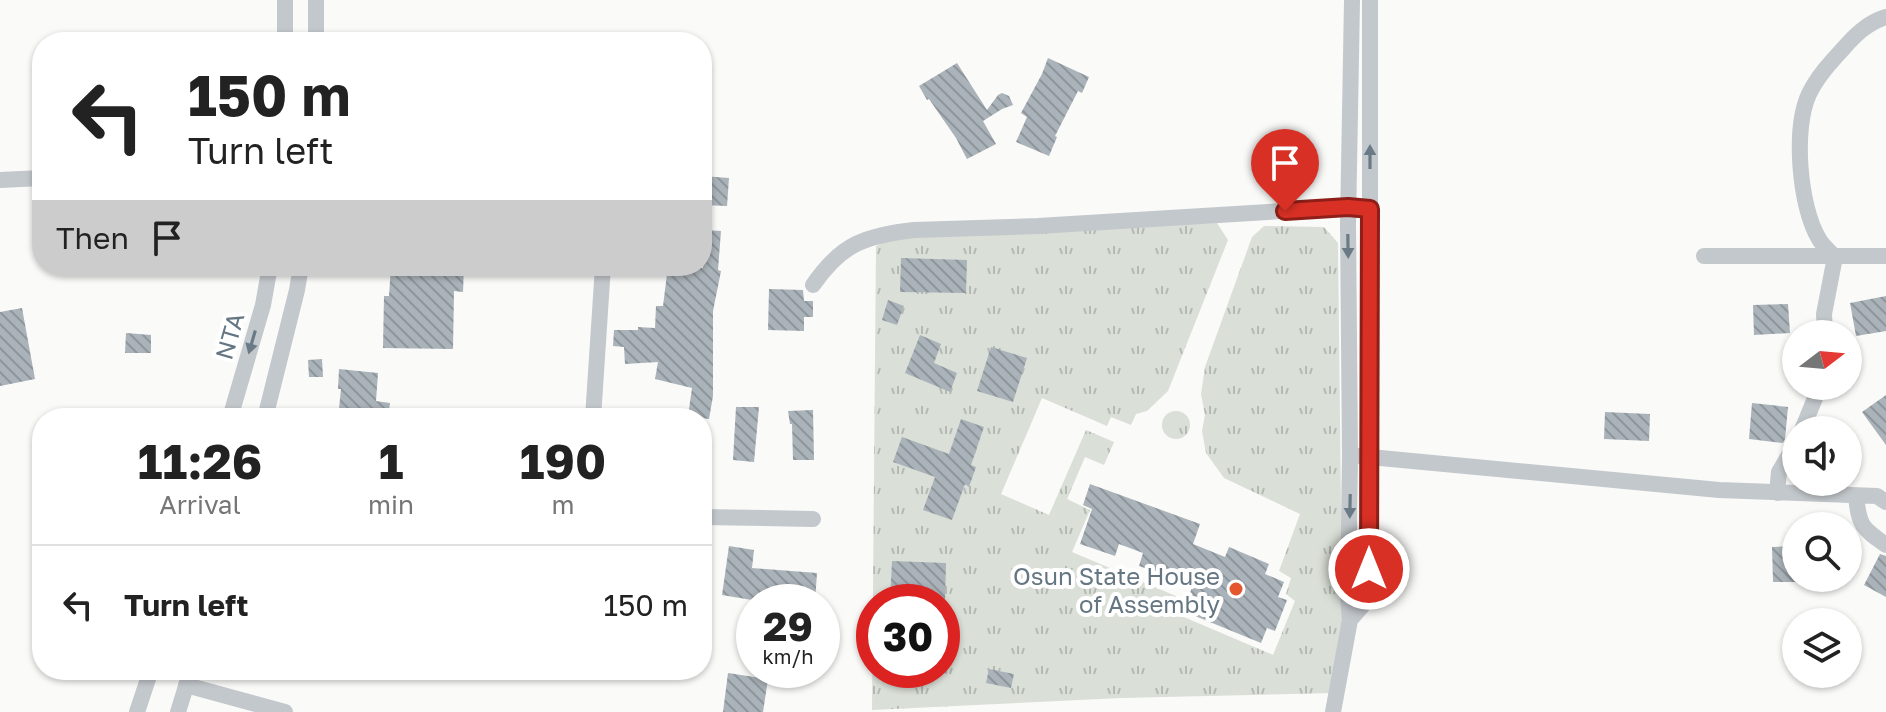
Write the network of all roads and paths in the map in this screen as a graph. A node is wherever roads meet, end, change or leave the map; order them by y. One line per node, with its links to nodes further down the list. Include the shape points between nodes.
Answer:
1 (285, 0): 6 (street)
2 (316, 0): 7 (street)
3 (1352, 0): 10 (street)
4 (1370, 0): 11 (street, one-way to 4)
5 (1886, 17): 14 (street, via 1860,30 1826,67 1808,96 1799,137 1808,211 1819,240)
6 (285, 32)
7 (316, 32)
8 (32, 178): 9 (street)
9 (0, 180)
10 (1348, 207): 11 (street); 18 (street, via 894,232 849,247); 23 (street, one-way to 23)
11 (1370, 209): 24 (street)
12 (1704, 256): 14 (street)
13 (1886, 256): 14 (street)
14 (1835, 257): 19 (street)
15 (268, 276): 20 (street, NTA, one-way to 20)
16 (299, 276): 21 (street)
17 (602, 276): 22 (street)
18 (813, 285)
19 (1824, 320)
20 (233, 408)
21 (268, 408)
22 (594, 408)
23 (1350, 455): 24 (street); 34 (street, one-way to 34)
24 (1369, 457): 26 (street); 34 (street, via 1370,597)
25 (1782, 467): 26 (street)
26 (1777, 493): 27 (street)
27 (1782, 493)
28 (1856, 496): 33 (street, via 1858,519)
29 (1862, 496): 30 (street)
30 (1883, 496)
31 (712, 517): 32 (street)
32 (813, 519)
33 (1886, 545)
34 (1350, 620): 41 (street)
35 (148, 680): 38 (street)
36 (187, 680): 39 (street)
37 (194, 680): 40 (street)
38 (137, 712)
39 (178, 712)
40 (285, 712)
41 (1333, 712)

